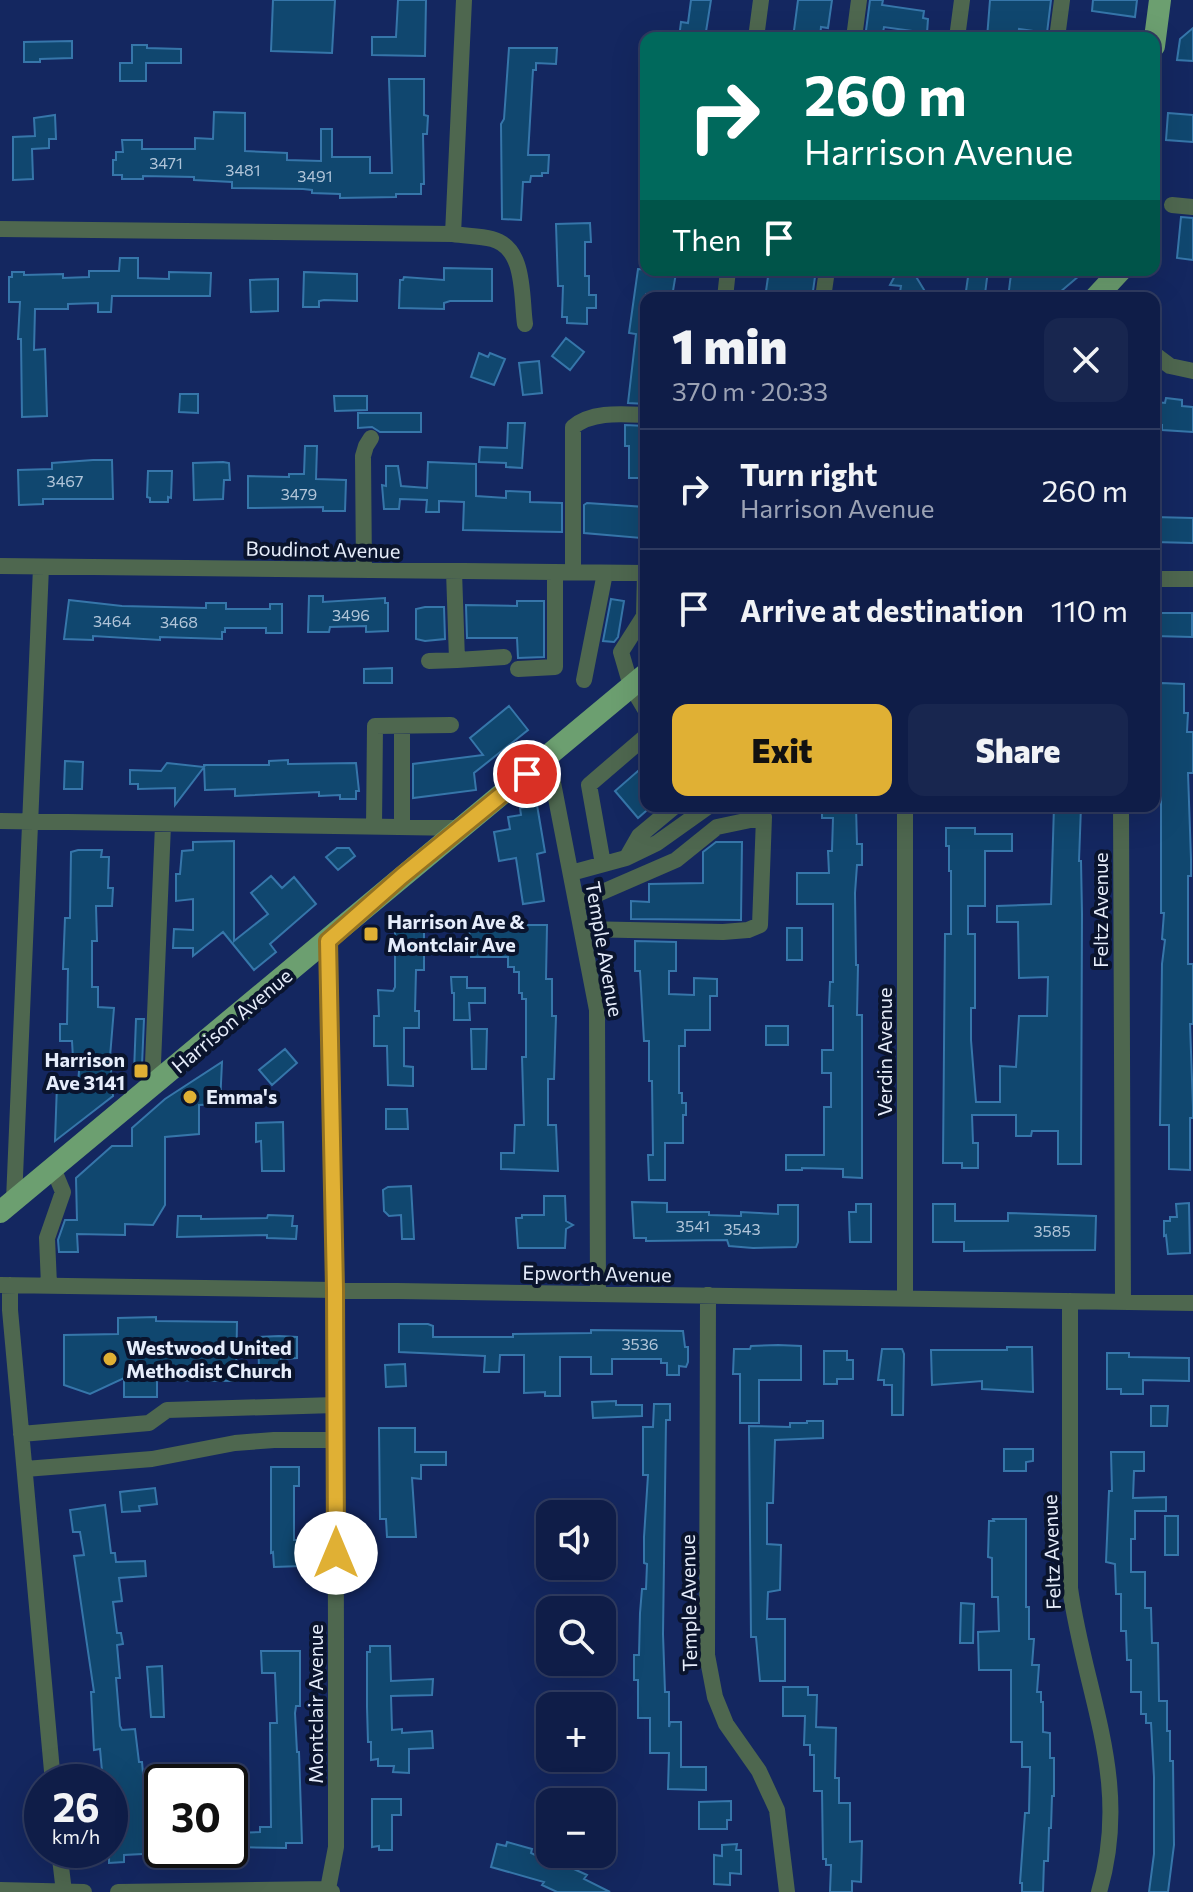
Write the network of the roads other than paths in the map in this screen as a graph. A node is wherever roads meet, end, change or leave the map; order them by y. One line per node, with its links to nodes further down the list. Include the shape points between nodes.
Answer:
1 (464, 0): 15 (street)
2 (761, 0): 7 (street)
3 (859, 0): 8 (street)
4 (962, 0): 9 (street)
5 (1062, 0): 10 (street)
6 (1160, 0): 11 (main road)
7 (757, 32)
8 (855, 32)
9 (958, 32)
10 (1058, 32)
11 (1156, 32)
12 (1172, 205): 13 (street)
13 (1193, 207)
14 (0, 229): 15 (street)
15 (453, 234): 18 (street, via 493,239 512,252)
16 (1116, 276): 17 (main road)
17 (1103, 292)
18 (525, 324)
19 (1160, 358): 20 (street)
20 (1193, 371)
21 (640, 415): 28 (street, via 582,419 573,427)
22 (371, 438): 25 (street, via 363,456)
23 (0, 565): 24 (street, Boudinot Avenue)
24 (41, 567): 25 (street, Boudinot Avenue); 49 (street)
25 (364, 570): 26 (street, Boudinot Avenue)
26 (454, 571): 27 (street, Boudinot Avenue); 35 (street)
27 (555, 572): 28 (street, Boudinot Avenue); 37 (street, via 555,667)
28 (573, 572): 29 (street, Boudinot Avenue)
29 (605, 573): 30 (street, Boudinot Avenue); 38 (street)
30 (640, 573)
31 (1160, 579): 32 (street)
32 (1193, 579)
33 (640, 622): 39 (street, via 621,652)
34 (504, 657): 35 (street)
35 (457, 660): 36 (street)
36 (429, 661)
37 (518, 669)
38 (584, 680)
39 (638, 680): 43 (main road, Harrison Avenue)
40 (451, 725): 41 (street)
41 (402, 726): 51 (street, via 375,726); 52 (street)
42 (640, 746): 55 (street, via 589,785)
43 (548, 757): 53 (main road, Harrison Avenue); 56 (street, Temple Avenue)
44 (668, 812): 54 (street, via 639,836)
45 (701, 812): 54 (street)
46 (905, 812): 68 (street, Verdin Avenue)
47 (1121, 812): 70 (street, Feltz Avenue)
48 (0, 821): 49 (street)
49 (29, 822): 50 (street); 62 (street)
50 (163, 825): 51 (street); 60 (street)
51 (374, 827): 52 (street)
52 (402, 827): 53 (street)
53 (463, 828): 59 (main road, Harrison Avenue)
54 (626, 858): 55 (street)
55 (603, 864): 56 (street)
56 (571, 873): 57 (street, Temple Avenue)
57 (577, 903): 58 (street, Temple Avenue); 58 (street, via 676,860 717,827 764,817 760,925 723,932)
58 (582, 929): 66 (street, Temple Avenue, via 597,1010)
59 (328, 941): 60 (main road, Harrison Avenue); 65 (street, Montclair Avenue)
60 (152, 1087): 61 (main road, Harrison Avenue)
61 (53, 1168): 62 (main road, Harrison Avenue); 64 (street, via 63,1192 47,1238)
62 (7, 1206)
63 (5, 1285): 64 (street, Epworth Avenue); 72 (street)
64 (49, 1285): 65 (street, Epworth Avenue)
65 (335, 1289): 66 (street, Epworth Avenue); 73 (street, Montclair Avenue)
66 (598, 1294): 67 (street, Epworth Avenue)
67 (708, 1295): 68 (street, Epworth Avenue); 85 (street, Temple Avenue, via 708,1666 726,1724 759,1771 777,1810)
68 (905, 1298): 69 (street, Epworth Avenue)
69 (1070, 1301): 70 (street, Epworth Avenue); 86 (street, Feltz Avenue, via 1070,1588 1111,1786 1109,1843)
70 (1123, 1302): 71 (street, Epworth Avenue)
71 (1193, 1303)
72 (8, 1389): 74 (street)
73 (335, 1405): 74 (street, via 167,1410 149,1423); 75 (street, Montclair Avenue)
74 (21, 1434): 76 (street)
75 (335, 1440): 76 (street, via 235,1443 152,1459); 81 (street, Montclair Avenue, via 336,1847)
76 (25, 1469): 77 (street)
77 (51, 1764)
78 (61, 1868): 80 (street)
79 (0, 1890): 80 (street)
80 (64, 1891): 82 (street)
81 (330, 1891): 84 (street)
82 (84, 1892)
83 (118, 1892): 84 (street)
84 (225, 1892)
85 (787, 1892)
86 (1099, 1892)

